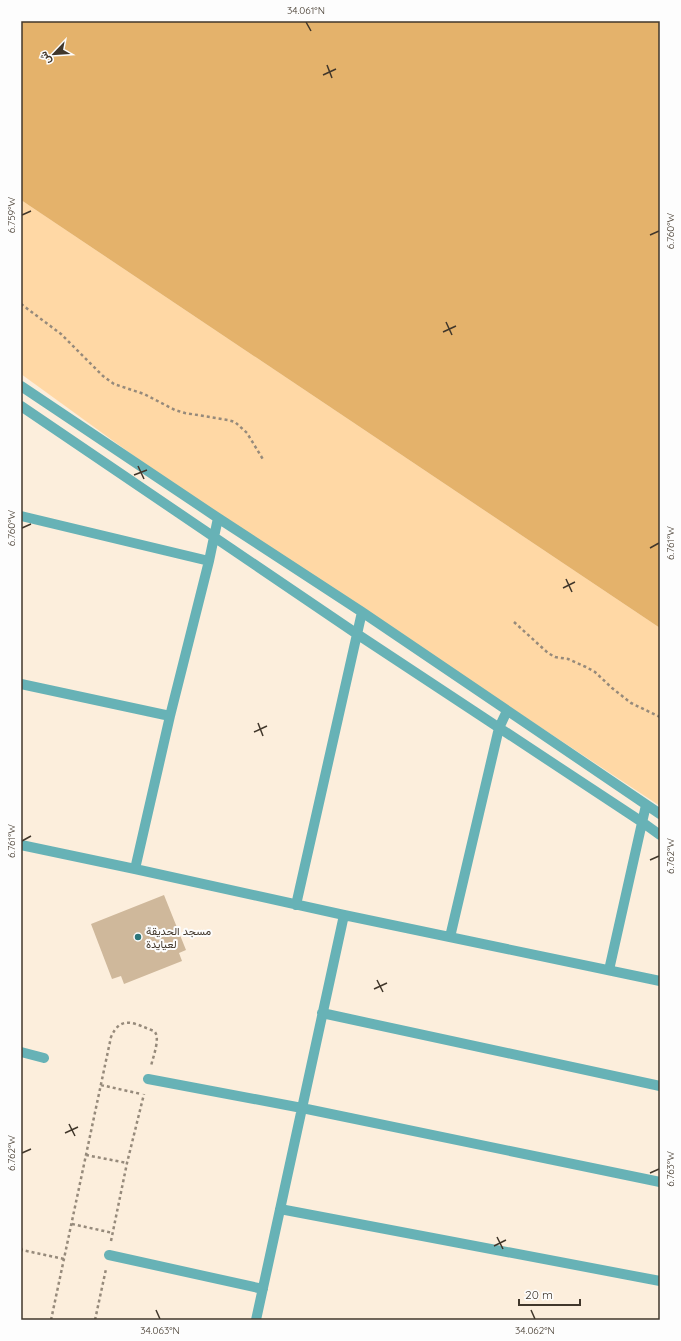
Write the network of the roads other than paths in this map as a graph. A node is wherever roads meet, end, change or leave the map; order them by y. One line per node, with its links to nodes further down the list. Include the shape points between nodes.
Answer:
1 (21, 386): 4 (street)
2 (21, 406): 5 (street)
3 (21, 516): 6 (street)
4 (218, 518): 5 (street); 7 (street)
5 (214, 537): 6 (street); 8 (street)
6 (209, 561): 11 (street)
7 (362, 612): 8 (street); 10 (street)
8 (357, 634): 12 (street); 19 (street)
9 (21, 684): 11 (street)
10 (507, 711): 12 (street); 13 (street)
11 (170, 716): 18 (street)
12 (499, 728): 15 (street); 21 (street)
13 (646, 805): 14 (street); 15 (street)
14 (660, 814)
15 (642, 822): 16 (street); 22 (street)
16 (660, 835)
17 (21, 845): 18 (street)
18 (135, 869): 19 (street)
19 (296, 905): 20 (street)
20 (344, 915): 21 (street); 24 (street)
21 (450, 937): 22 (street)
22 (609, 970): 23 (street)
23 (660, 982)
24 (322, 1013): 28 (street); 29 (street)
25 (21, 1052): 26 (street)
26 (44, 1058)
27 (148, 1079): 29 (street)
28 (660, 1086)
29 (302, 1108): 30 (street); 31 (street)
30 (660, 1182)
31 (280, 1209): 33 (street); 34 (street)
32 (109, 1255): 34 (street)
33 (660, 1281)
34 (263, 1289): 35 (street)
35 (256, 1320)

